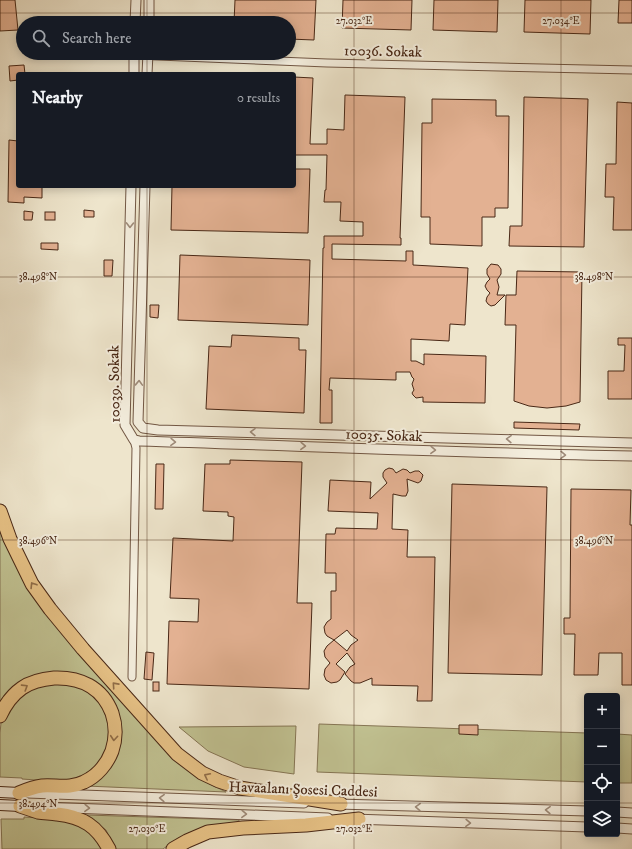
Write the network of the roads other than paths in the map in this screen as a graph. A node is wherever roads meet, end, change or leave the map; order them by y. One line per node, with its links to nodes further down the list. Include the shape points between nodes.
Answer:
1 (136, 0): 3 (street)
2 (149, 0): 4 (street)
3 (135, 16)
4 (149, 16)
5 (134, 60): 9 (street)
6 (148, 60): 10 (street)
7 (267, 60): 8 (street, 10036. Sokak)
8 (632, 70)
9 (134, 72)
10 (147, 72)
11 (131, 188): 14 (street, 10039. Sokak, one-way to 14, via 126,425)
12 (145, 188): 13 (street, 10039. Sokak, one-way to 12)
13 (138, 422): 15 (street, 10035. Sokak, one-way to 13, via 158,430 144,428)
14 (134, 440): 16 (street, 10035. Sokak, one-way to 16); 18 (street, 10039. Sokak, via 136,448)
15 (632, 443)
16 (632, 456)
17 (0, 511): 22 (highway, one-way to 17, via 240,788 202,773 177,754 50,609 32,584 10,539)
18 (132, 677)
19 (0, 716): 21 (highway, one-way to 21, via 4,706 22,688 32,682 62,678 91,686 108,704 114,720 114,745 104,767 96,774 84,782 70,786 42,786)
20 (0, 792): 21 (main road)
21 (19, 792): 22 (street, Havaalanı Şosesi Caddesi, one-way to 21)
22 (341, 804): 25 (street, Havaalanı Şosesi Caddesi, one-way to 22)
23 (0, 806): 24 (main road)
24 (20, 806): 28 (street, Havaalanı Şosesi Caddesi, one-way to 28); 32 (highway, via 39,812 74,817 86,822 97,830)
25 (584, 812)
26 (620, 812): 27 (street)
27 (632, 813)
28 (359, 819): 29 (street, Havaalanı Şosesi Caddesi, one-way to 29); 33 (highway, via 208,832)
29 (584, 827)
30 (620, 828): 31 (street)
31 (632, 829)
32 (109, 849)
33 (173, 849)

